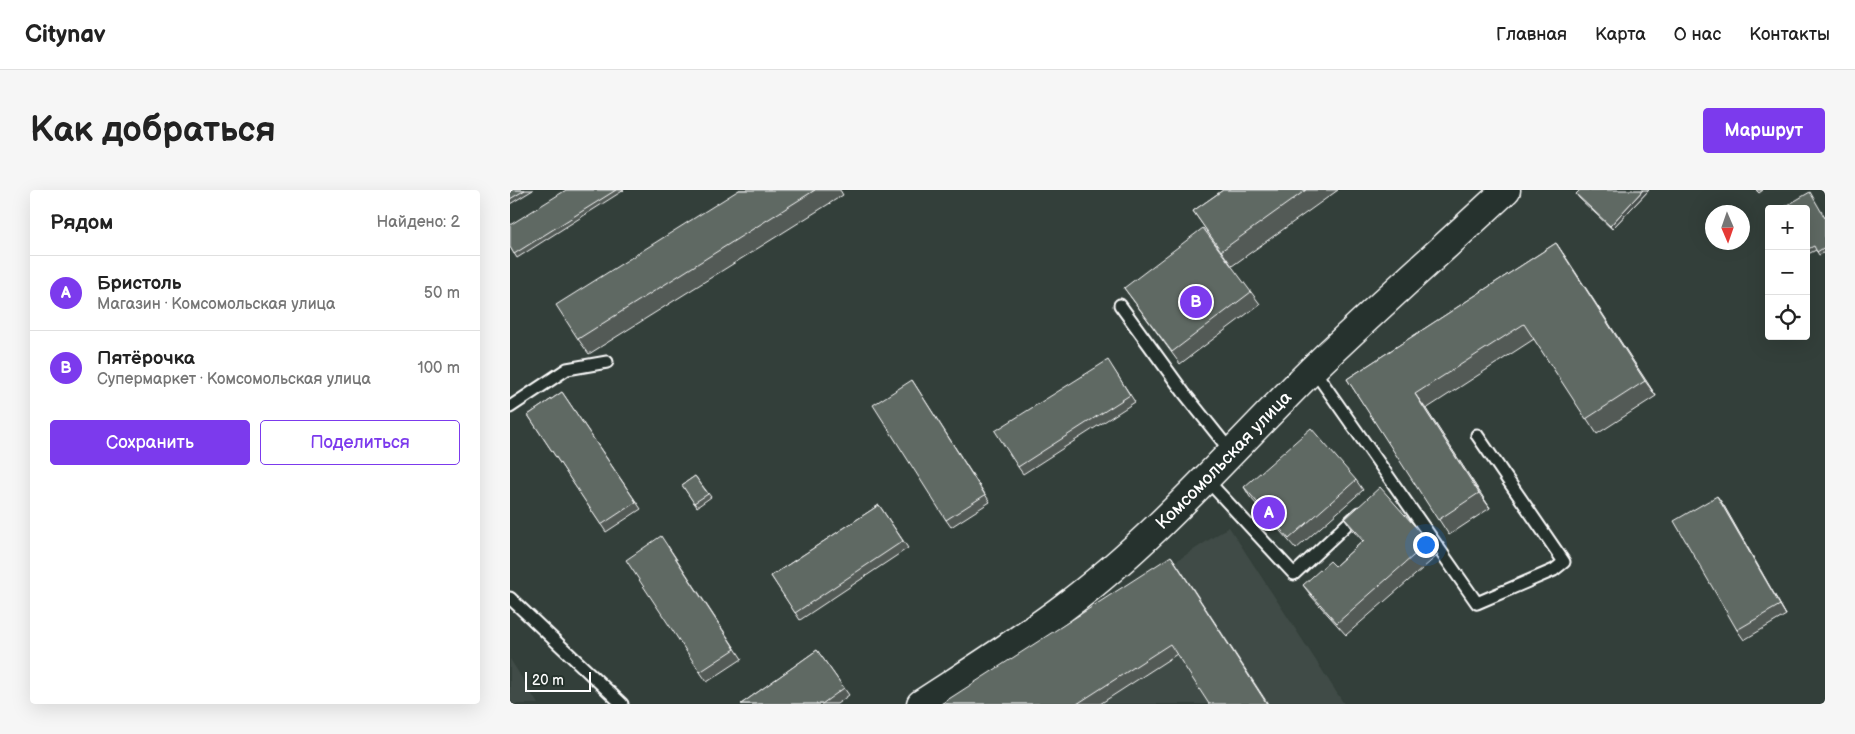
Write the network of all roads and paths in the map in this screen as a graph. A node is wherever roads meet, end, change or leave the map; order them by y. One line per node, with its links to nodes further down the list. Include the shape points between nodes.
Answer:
1 (1506, 190): 4 (street, Комсомольская улица)
2 (1120, 305): 7 (lane)
3 (607, 362): 5 (lane, via 567,369)
4 (1313, 369): 6 (lane, via 1390,484 1477,603 1554,570 1564,562); 7 (street, Комсомольская улица)
5 (510, 407)
6 (1477, 435)
7 (1232, 454): 8 (street, Комсомольская улица)
8 (1206, 479): 9 (lane, via 1294,574); 12 (street, Комсомольская улица, via 1138,546 1067,605)
9 (1365, 508)
10 (510, 598): 11 (lane)
11 (622, 704)
12 (920, 704)

